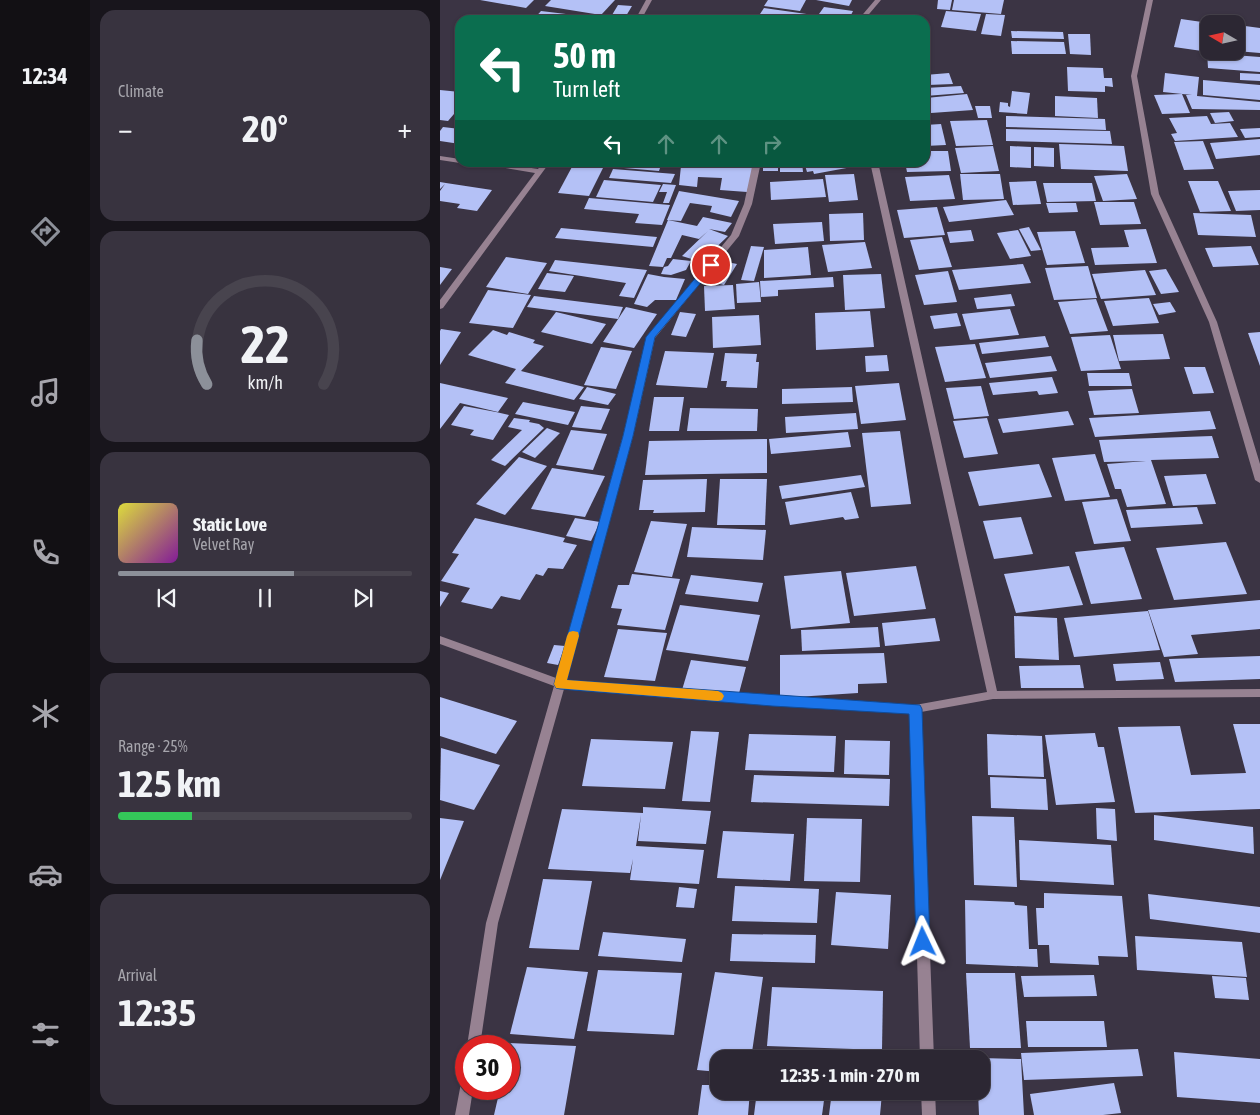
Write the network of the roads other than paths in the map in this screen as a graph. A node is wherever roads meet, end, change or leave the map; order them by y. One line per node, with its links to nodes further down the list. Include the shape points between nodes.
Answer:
1 (649, 0): 4 (street)
2 (878, 0): 5 (street)
3 (1150, 0): 14 (street, via 1134,76 1155,194 1213,322)
4 (641, 15)
5 (865, 15)
6 (440, 158): 7 (street)
7 (455, 160)
8 (506, 167): 12 (street)
9 (544, 167): 12 (street)
10 (755, 167): 16 (street, via 748,204 735,236 651,337 628,436)
11 (875, 167): 18 (street)
12 (540, 172): 13 (street)
13 (440, 306)
14 (1260, 480)
15 (440, 640): 16 (street)
16 (560, 684): 19 (street); 20 (street, via 492,922)
17 (1260, 693): 18 (street)
18 (992, 695): 19 (street)
19 (916, 709): 21 (street)
20 (475, 1035)
21 (927, 1050)
22 (464, 1100): 24 (street)
23 (928, 1100): 25 (street)
24 (462, 1115)
25 (929, 1115)

